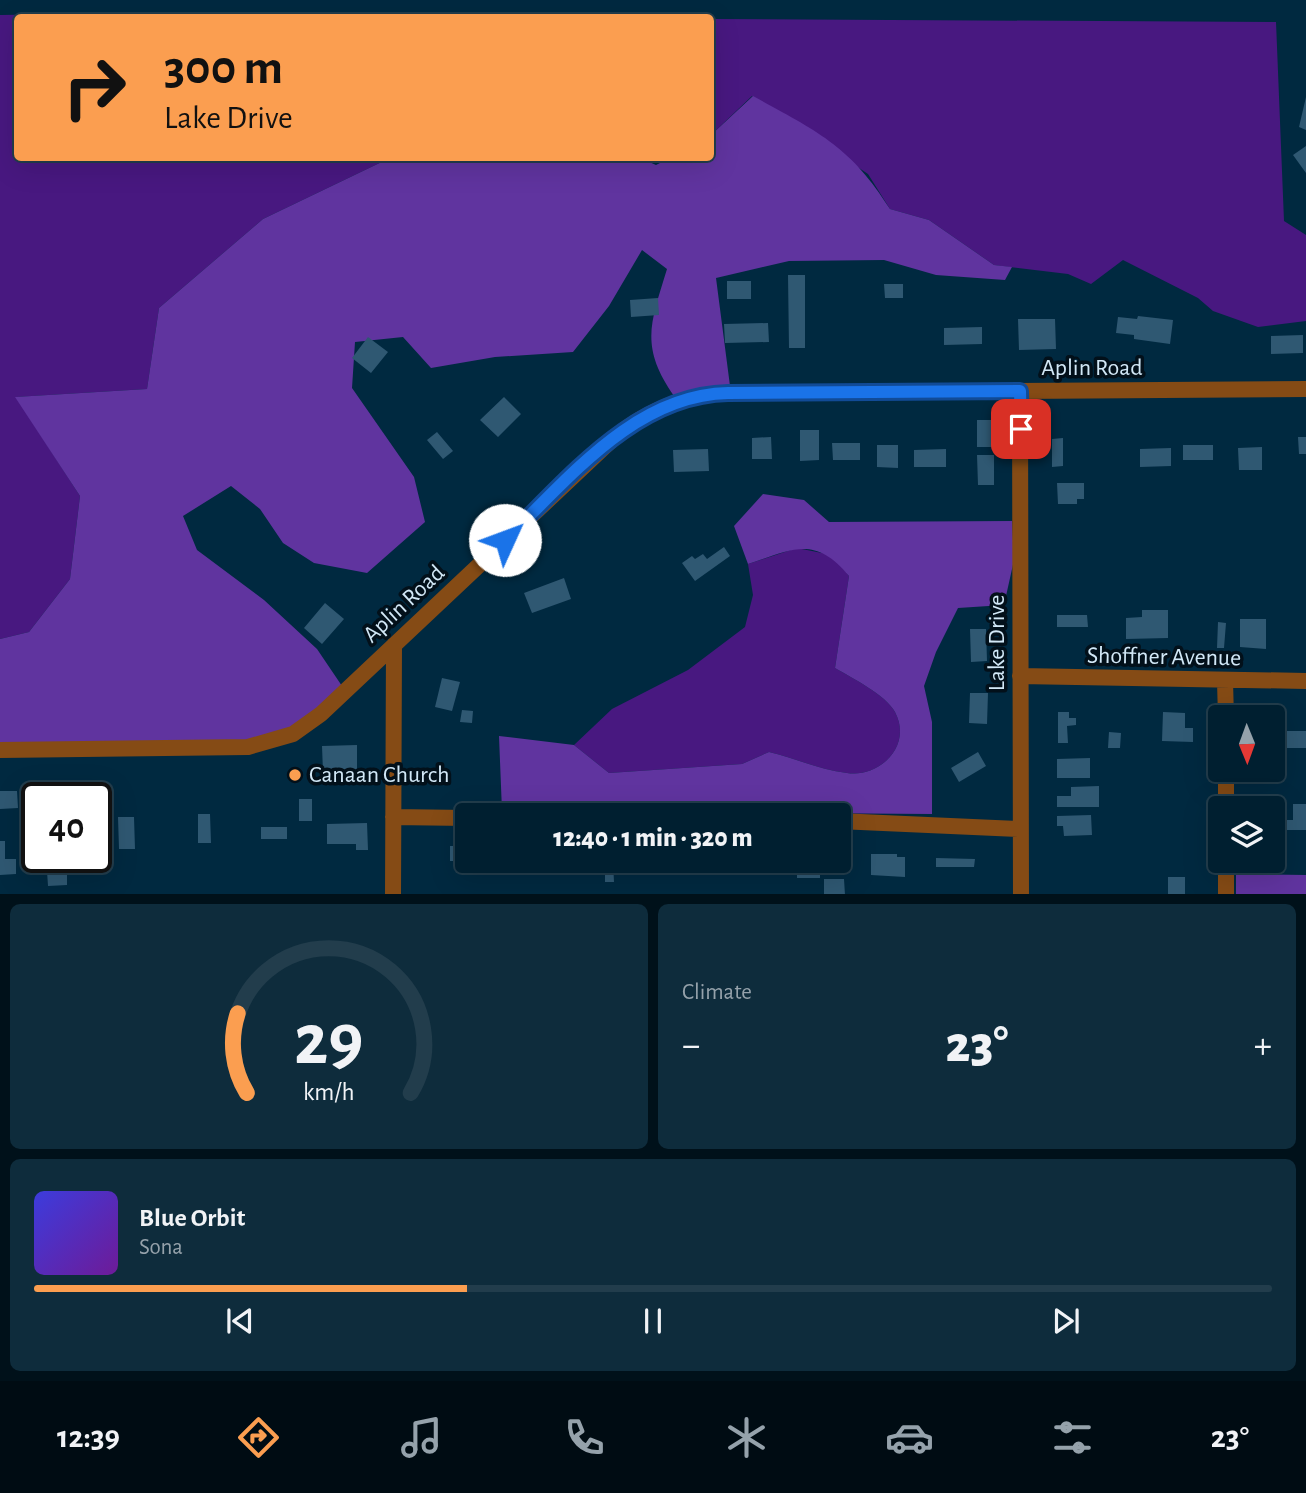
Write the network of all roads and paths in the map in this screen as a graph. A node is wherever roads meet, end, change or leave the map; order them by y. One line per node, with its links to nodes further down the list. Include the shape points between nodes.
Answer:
1 (1306, 389): 2 (street, Aplin Road)
2 (1020, 391): 3 (street, Aplin Road, via 719,393 671,404 616,436); 4 (street, Lake Drive)
3 (394, 645): 8 (street, Aplin Road, via 313,722 264,744 200,749); 9 (street)
4 (1020, 676): 5 (street, Shoffner Avenue); 12 (street, Lake Drive)
5 (1225, 681): 6 (street, Shoffner Avenue); 7 (street)
6 (1306, 681)
7 (1226, 705)
8 (0, 750)
9 (393, 817): 10 (street); 14 (street)
10 (455, 818)
11 (851, 822): 12 (street)
12 (1020, 829): 15 (street, Lake Drive)
13 (1226, 873): 16 (street)
14 (393, 894)
15 (1021, 894)
16 (1226, 894)

